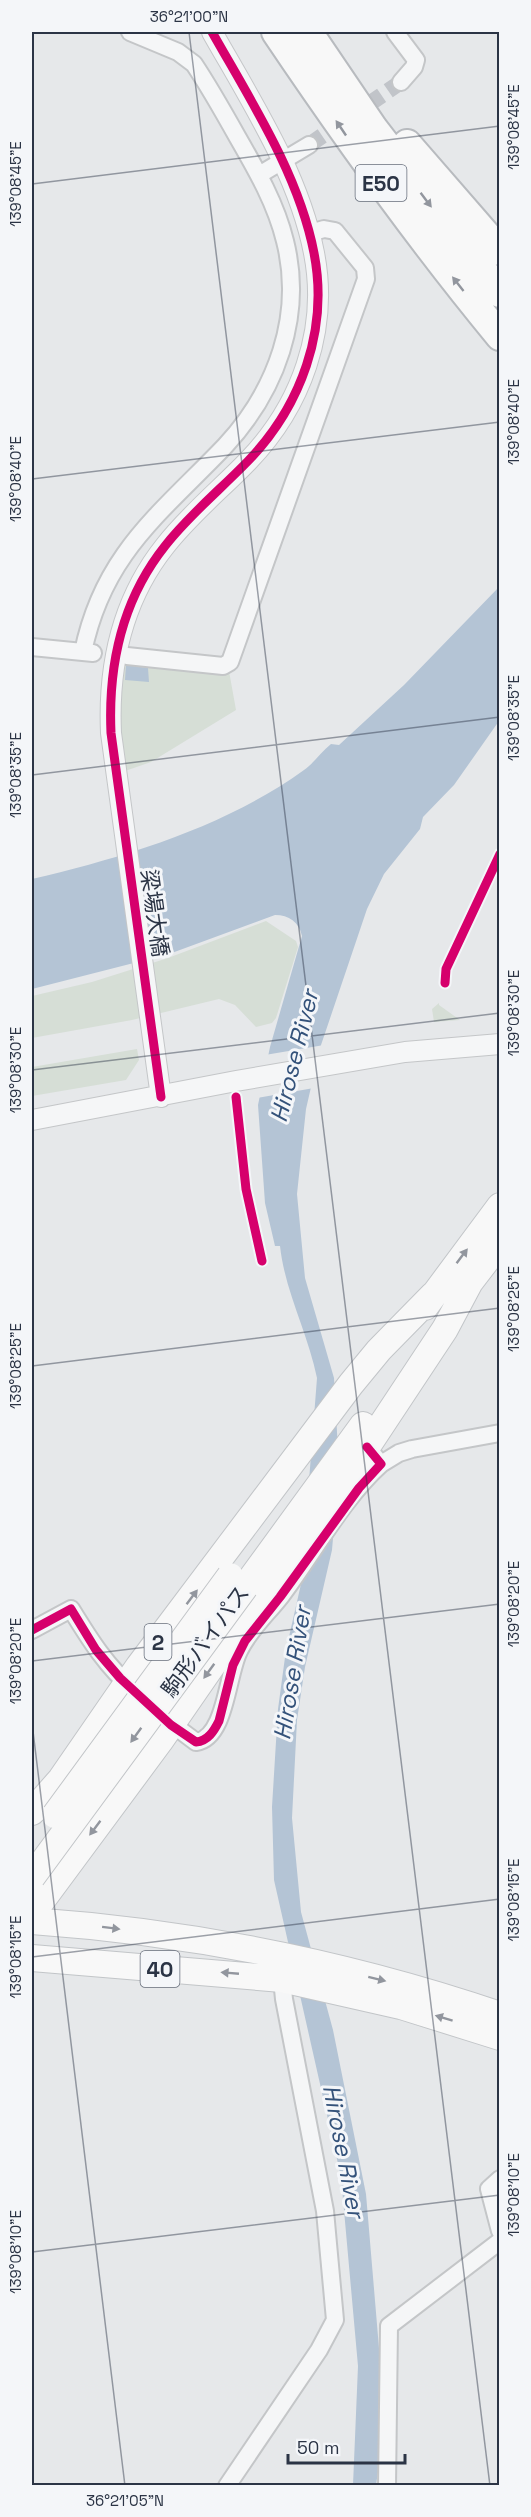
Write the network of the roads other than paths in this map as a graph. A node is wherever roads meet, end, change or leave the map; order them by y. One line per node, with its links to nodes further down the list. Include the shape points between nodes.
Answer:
1 (130, 32): 10 (street, via 178,52 194,64)
2 (212, 32): 9 (street, 梁場大橋)
3 (276, 32): 14 (highway, E50, one-way to 3, via 350,142)
4 (308, 32): 13 (highway, E50, one-way to 13, via 373,128)
5 (324, 32): 12 (highway, via 385,117)
6 (395, 32): 7 (street, via 416,60)
7 (401, 82)
8 (309, 145): 9 (street)
9 (281, 162): 10 (street); 11 (street, 梁場大橋)
10 (259, 175): 15 (street, via 279,221 291,291 289,326 269,384 238,429 123,554 94,613 88,652)
11 (309, 233): 16 (street, via 335,231 365,268 366,279 230,662 223,666); 18 (street, 梁場大橋, via 317,270 317,316 309,360 293,399 250,459 166,545 123,624 112,665 110,693 118,786)
12 (500, 251)
13 (500, 293)
14 (497, 333)
15 (32, 647)
16 (127, 656)
17 (500, 1044): 18 (street, via 443,1047)
18 (161, 1097): 19 (street)
19 (32, 1120)
20 (500, 1206): 24 (main road, 2, one-way to 20)
21 (500, 1242): 23 (main road, 2, via 470,1282)
22 (500, 1433): 23 (street, via 399,1453)
23 (365, 1452): 25 (main road, 駒形バイパス / 2, via 292,1520); 28 (main road, 2, one-way to 28); 28 (street, via 359,1488 238,1652 214,1730 202,1742 196,1742)
24 (289, 1483): 25 (main road, 駒形バイパス / 2); 27 (main road, 2, one-way to 24)
25 (238, 1581): 30 (main road, 駒形バイパス / 2, bridge); 32 (main road, 駒形バイパス / 2, one-way to 32, bridge)
26 (32, 1630): 27 (street, via 71,1610 96,1650)
27 (128, 1684): 28 (street); 29 (main road, 2, via 62,1779)
28 (171, 1725): 31 (main road, 2, one-way to 31)
29 (32, 1812)
30 (32, 1847)
31 (60, 1874): 33 (main road, 2); 35 (main road, via 60,1906)
32 (32, 1877)
33 (32, 1914)
34 (32, 1921): 35 (main road, 40)
35 (74, 1924): 37 (main road, 40, one-way to 37, via 209,1942)
36 (32, 1958): 37 (main road, 40, one-way to 36)
37 (285, 1972): 38 (main road, 40); 44 (street, via 284,1999 325,2211 335,2320)
38 (322, 1976): 39 (main road, 40, one-way to 39, via 404,1985); 40 (main road, 40, one-way to 38)
39 (500, 2015)
40 (500, 2037)
41 (500, 2179): 42 (street, via 489,2189)
42 (500, 2231)
43 (500, 2241): 45 (street, via 389,2326)
44 (227, 2486)
45 (387, 2486)

